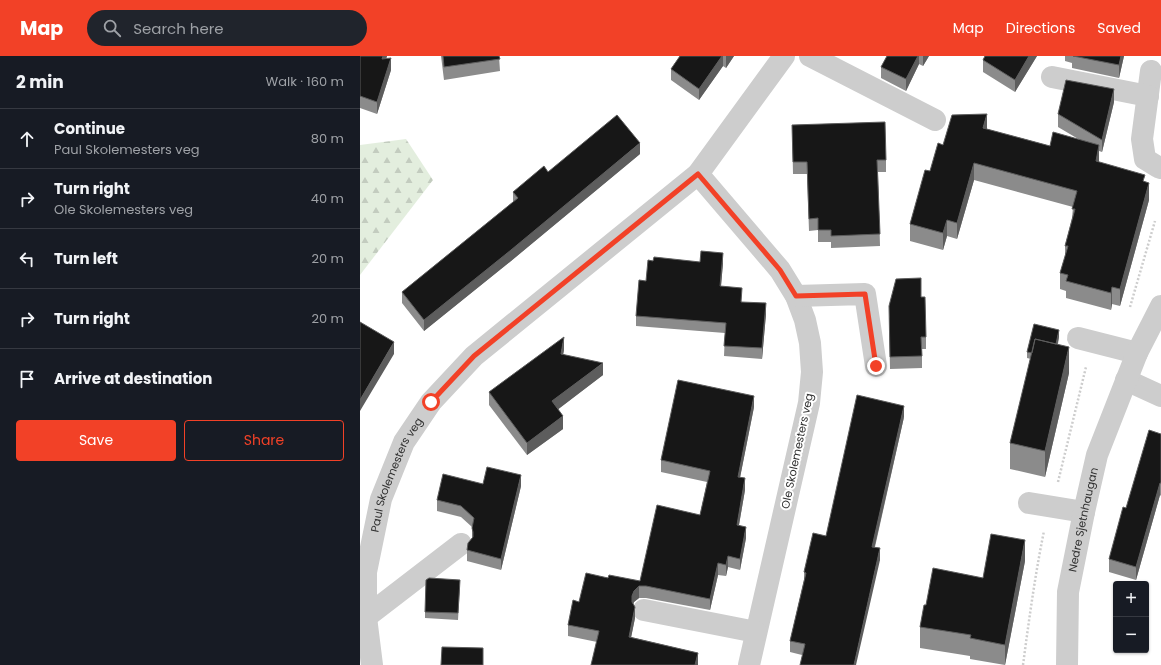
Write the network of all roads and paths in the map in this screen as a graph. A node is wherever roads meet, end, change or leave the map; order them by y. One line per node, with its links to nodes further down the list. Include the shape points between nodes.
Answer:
1 (784, 56): 8 (street, Paul Skolemesters veg)
2 (810, 56): 6 (street)
3 (1151, 71): 5 (street)
4 (1052, 76): 5 (street)
5 (1148, 96): 7 (street, via 1142,139 1145,159)
6 (935, 120)
7 (1161, 168)
8 (698, 174): 9 (street, Ole Skolemesters veg, via 780,270); 20 (street, Paul Skolemesters veg, via 474,356 431,402 404,442 380,499 366,572)
9 (796, 296): 13 (street, via 865,294); 21 (street, Ole Skolemesters veg, via 810,343 812,372 809,403)
10 (1161, 306): 12 (street, Nedre Sjetnhaugan)
11 (1078, 338): 12 (street)
12 (1137, 353): 14 (street, Nedre Sjetnhaugan)
13 (876, 366)
14 (1126, 380): 15 (street); 17 (street, Nedre Sjetnhaugan, via 1097,455)
15 (1161, 396)
16 (1029, 503): 17 (street)
17 (1084, 512): 24 (street, Nedre Sjetnhaugan, via 1068,592)
18 (461, 544): 20 (street)
19 (644, 610): 21 (street)
20 (366, 617): 22 (street, Paul Skolemesters veg)
21 (756, 632): 23 (street, Ole Skolemesters veg)
22 (372, 665)
23 (749, 665)
24 (1067, 665)

